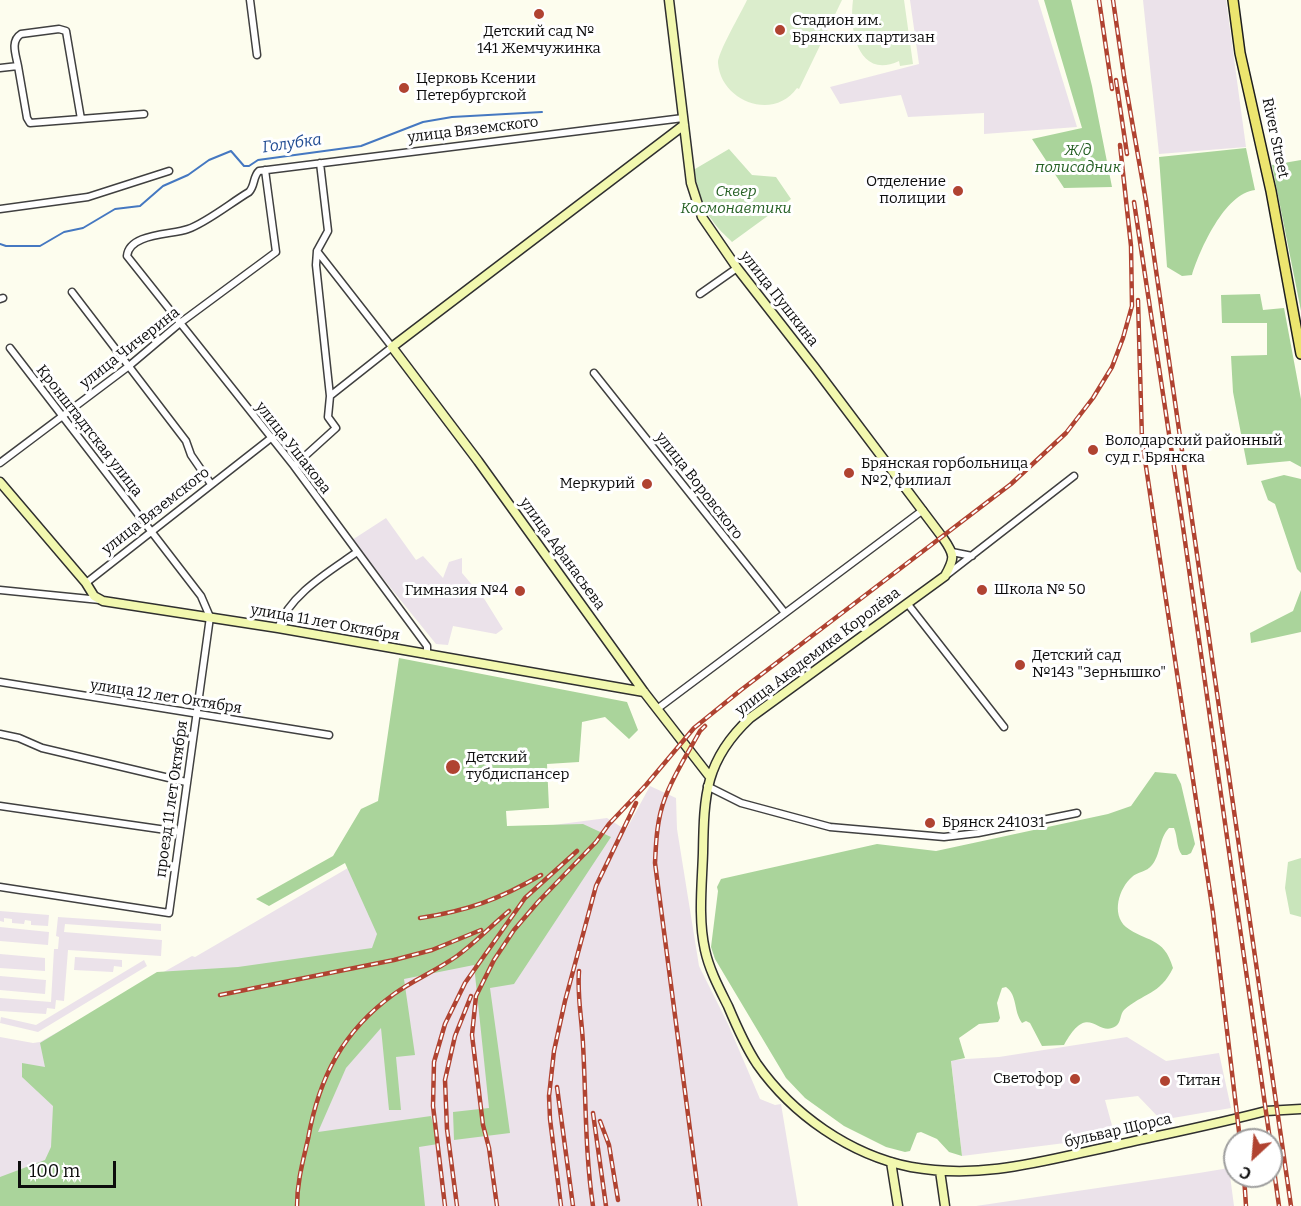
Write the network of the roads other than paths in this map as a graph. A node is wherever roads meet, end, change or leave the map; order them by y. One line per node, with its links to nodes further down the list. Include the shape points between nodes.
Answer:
1 (250, 0): 4 (street)
2 (669, 0): 9 (main road, улица Пушкина)
3 (1233, 0): 21 (main road, River Street, via 1240,53)
4 (257, 55)
5 (18, 66): 6 (street); 8 (street, via 30,123); 8 (street, via 14,42 21,34 66,31)
6 (0, 68)
7 (144, 114): 8 (street)
8 (81, 119)
9 (683, 121): 10 (street, улица Вяземского); 15 (main road, улица Пушкина, via 691,183 702,217); 19 (main road)
10 (320, 163): 11 (street, улица Вяземского); 14 (street, via 328,231)
11 (266, 170): 18 (street, улица Чичерина, via 276,252); 18 (street, улица Ушакова, via 256,173 249,192 187,230 142,239 127,252)
12 (169, 171): 13 (street, via 88,197)
13 (0, 209)
14 (317, 251): 19 (street); 24 (street)
15 (737, 268): 17 (street); 32 (main road, улица Пушкина)
16 (72, 292): 22 (street)
17 (700, 294)
18 (180, 323): 22 (street, улица Чичерина); 26 (street, улица Ушакова)
19 (392, 347): 24 (street); 47 (main road, улица Афанасьева)
20 (10, 348): 25 (street, Кронштадтская улица)
21 (1301, 354)
22 (129, 366): 25 (street, улица Чичерина); 31 (street, via 186,441)
23 (594, 373): 42 (street, улица Воровского)
24 (330, 396): 28 (street, via 328,417 336,428)
25 (62, 417): 27 (street, улица Чичерина); 33 (street, Кронштадтская улица)
26 (271, 438): 28 (street, улица Ушакова); 31 (street, улица Вяземского)
27 (0, 463)
28 (294, 466): 34 (street, улица Ушакова)
29 (1074, 476): 36 (street, улица Академика Королёва)
30 (0, 482): 38 (main road)
31 (211, 484): 33 (street, улица Вяземского)
32 (923, 510): 35 (main road, улица Пушкина); 42 (street)
33 (151, 531): 38 (street, улица Вяземского); 43 (street, Кронштадтская улица, via 201,596)
34 (357, 552): 44 (street, via 317,580 290,607); 45 (street, улица Ушакова, via 427,646)
35 (952, 552): 36 (street); 37 (main road, via 953,561)
36 (972, 556): 37 (street, улица Академика Королёва)
37 (945, 576): 41 (main road, улица Академика Королёва)
38 (86, 583): 40 (main road, via 94,596)
39 (0, 590): 40 (street, улица 11 лет Октября)
40 (103, 601): 43 (main road, улица 11 лет Октября)
41 (908, 603): 50 (street); 53 (main road, улица Академика Королёва, via 750,718 718,757)
42 (785, 613): 48 (street)
43 (210, 617): 44 (main road, улица 11 лет Октября); 49 (street, проезд 11 лет Октября)
44 (278, 628): 45 (main road, улица 11 лет Октября)
45 (427, 655): 47 (main road, улица 11 лет Октября)
46 (0, 682): 49 (street, улица 12 лет Октября)
47 (644, 692): 48 (main road, улица Афанасьева)
48 (657, 709): 53 (main road, улица Афанасьева)
49 (196, 715): 52 (street, улица 12 лет Октября); 54 (street, проезд 11 лет Октября)
50 (1004, 727)
51 (0, 734): 54 (street, via 42,748)
52 (328, 735)
53 (708, 781): 56 (street, via 741,803 830,827 944,837); 60 (main road, улица Академика Королёва, via 703,826 702,931 712,972 737,1026 756,1063 793,1104 835,1137)
54 (186, 782): 57 (street, проезд 11 лет Октября)
55 (0, 806): 57 (street)
56 (1077, 813)
57 (180, 831): 58 (street, проезд 11 лет Октября, via 169,913)
58 (0, 887)
59 (1301, 1109): 61 (main road, бульвар Щорса, via 1266,1111 1022,1167)
60 (891, 1162): 61 (main road, бульвар Щорса); 62 (main road)
61 (940, 1170): 63 (main road)
62 (898, 1206)
63 (945, 1206)

